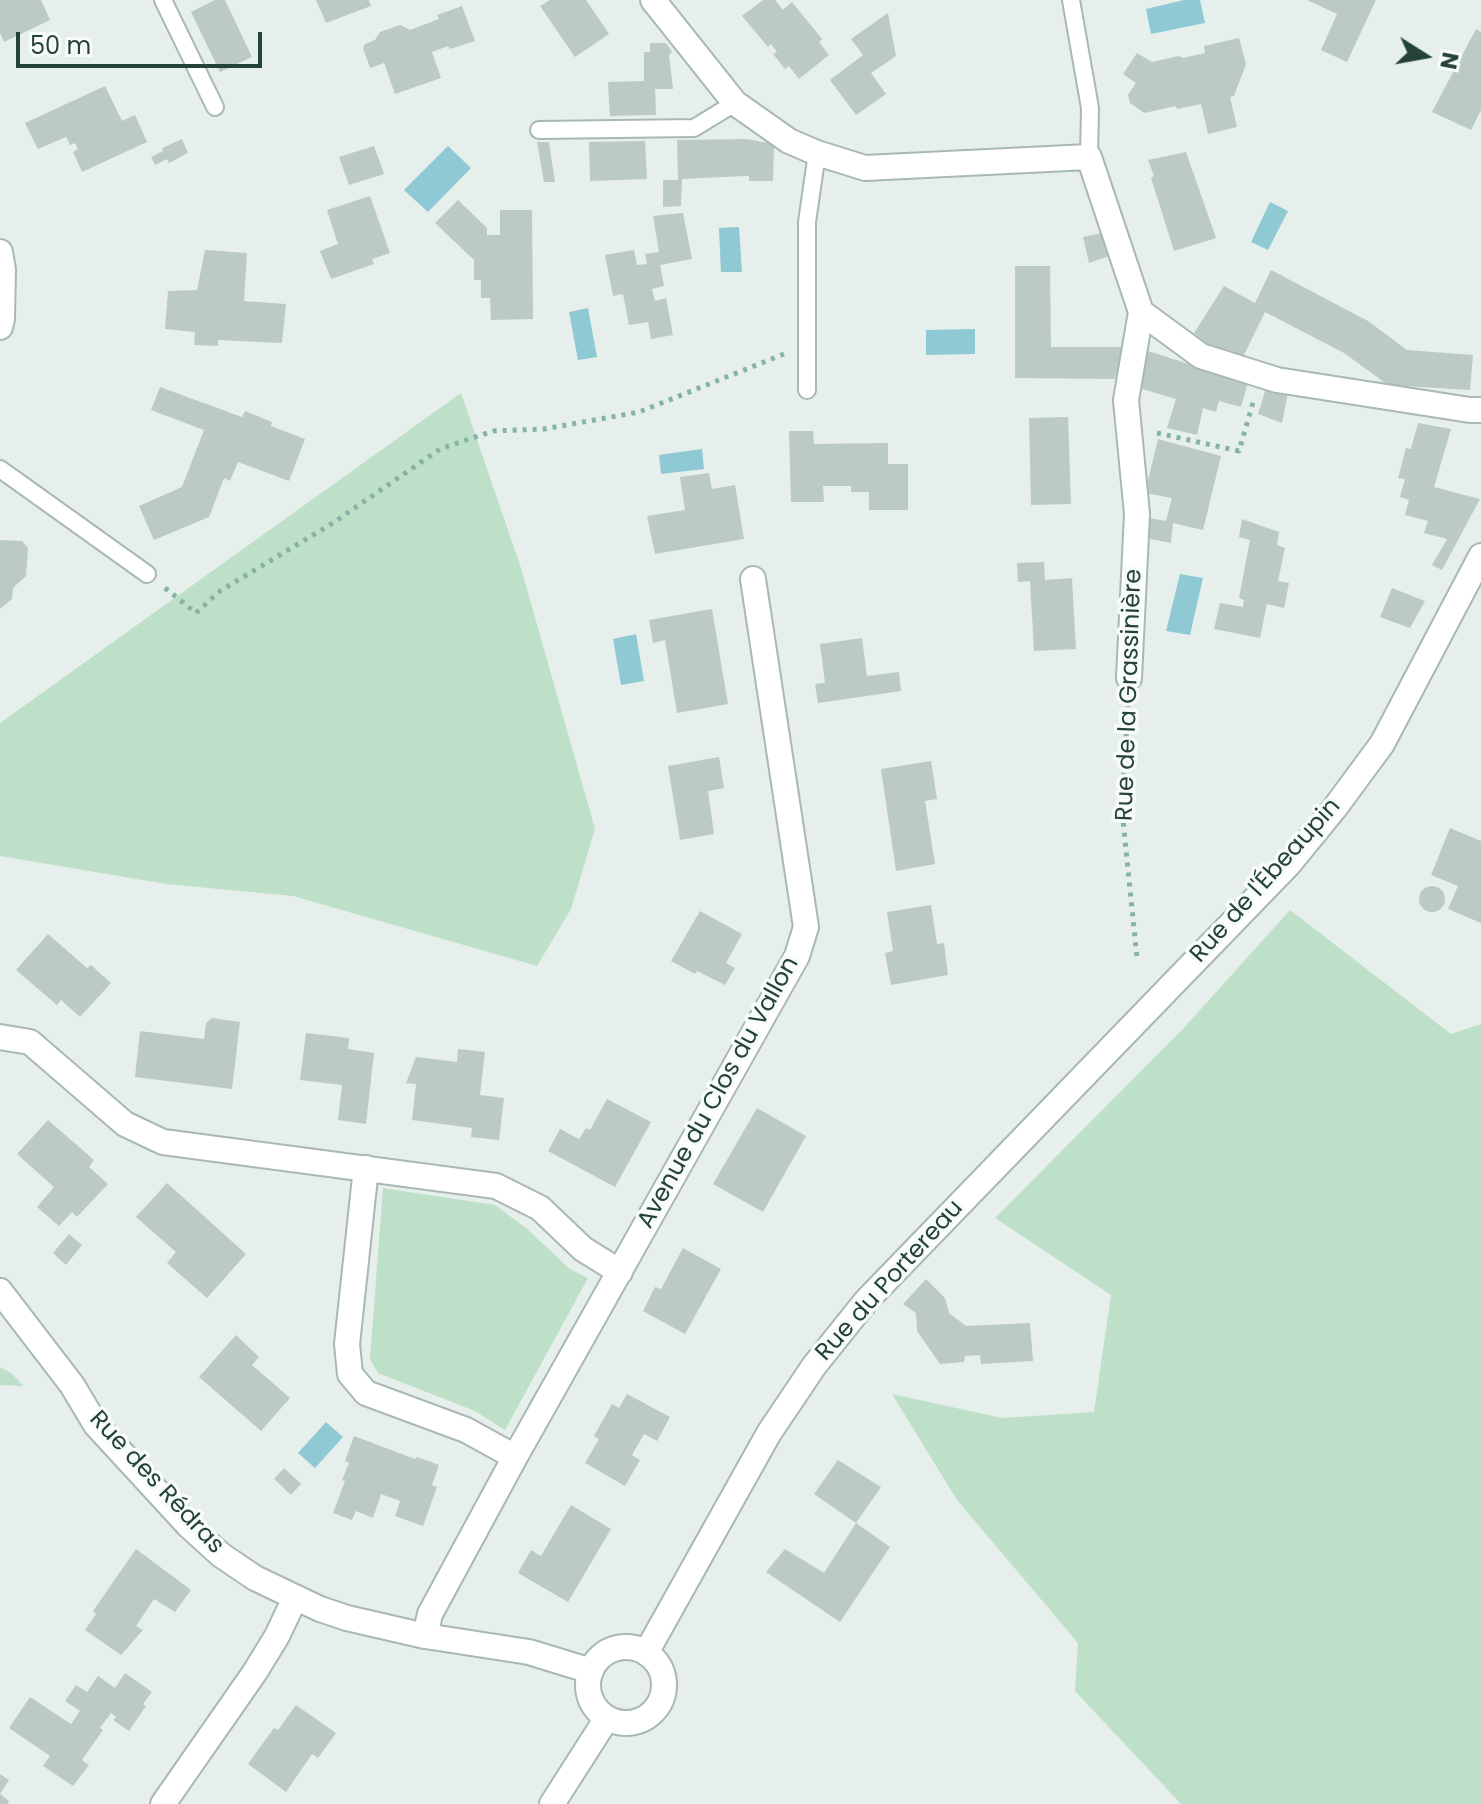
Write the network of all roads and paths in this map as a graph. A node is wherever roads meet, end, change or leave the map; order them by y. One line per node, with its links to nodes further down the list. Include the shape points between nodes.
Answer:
1 (163, 0): 5 (lane)
2 (653, 0): 4 (street)
3 (1071, 0): 8 (lane, via 1090,108)
4 (735, 103): 6 (lane, via 694,128); 7 (street, via 789,141)
5 (215, 107)
6 (539, 130)
7 (817, 153): 8 (street, via 865,168); 12 (lane, via 807,222)
8 (1089, 157): 10 (street, Rue de la Grassinière)
9 (0, 252): 11 (street)
10 (1141, 312): 13 (street, via 1201,356); 16 (street, Rue de la Grassinière, via 1126,400)
11 (0, 327)
12 (807, 344): 14 (lane); 19 (path, via 639,412 544,429 493,431 440,449 333,523 220,591 196,613)
13 (1261, 375): 15 (street); 16 (path, via 1239,451)
14 (807, 390)
15 (1481, 410)
16 (1129, 432): 21 (street, Rue de la Grassinière, via 1137,514)
17 (0, 469): 19 (lane)
18 (1481, 556): 23 (street, Rue de l'Ébeaupin, via 1382,744 1289,864)
19 (147, 574)
20 (753, 579): 26 (street, Avenue du Clos du Vallon, via 806,927 797,956)
21 (1129, 678): 22 (path, Rue de la Grassinière, via 1122,810)
22 (1137, 958)
23 (1164, 992): 31 (street, Rue du Portereau, via 866,1301 814,1366 769,1433)
24 (0, 1037): 25 (street, via 30,1042 125,1124 163,1142)
25 (366, 1168): 26 (street, via 510,1191 540,1208 583,1249); 28 (street, via 347,1344 350,1374 366,1393 466,1430)
26 (620, 1272): 28 (street, Avenue du Clos du Vallon)
27 (4, 1306): 29 (street, Rue des Rédras, via 72,1385 96,1425 188,1525 232,1562)
28 (515, 1457): 30 (street, Avenue du Clos du Vallon, via 430,1614)
29 (295, 1598): 30 (street, Rue des Rédras, via 347,1618); 34 (street, via 255,1672)
30 (425, 1636): 32 (street, Rue des Rédras, via 529,1652)
31 (646, 1653): 32 (street, via 621,1647 609,1651); 33 (street, via 662,1673 662,1699 645,1718 632,1723)
32 (591, 1671): 33 (street, via 589,1692)
33 (607, 1718): 35 (street)
34 (163, 1804)
35 (552, 1804)

